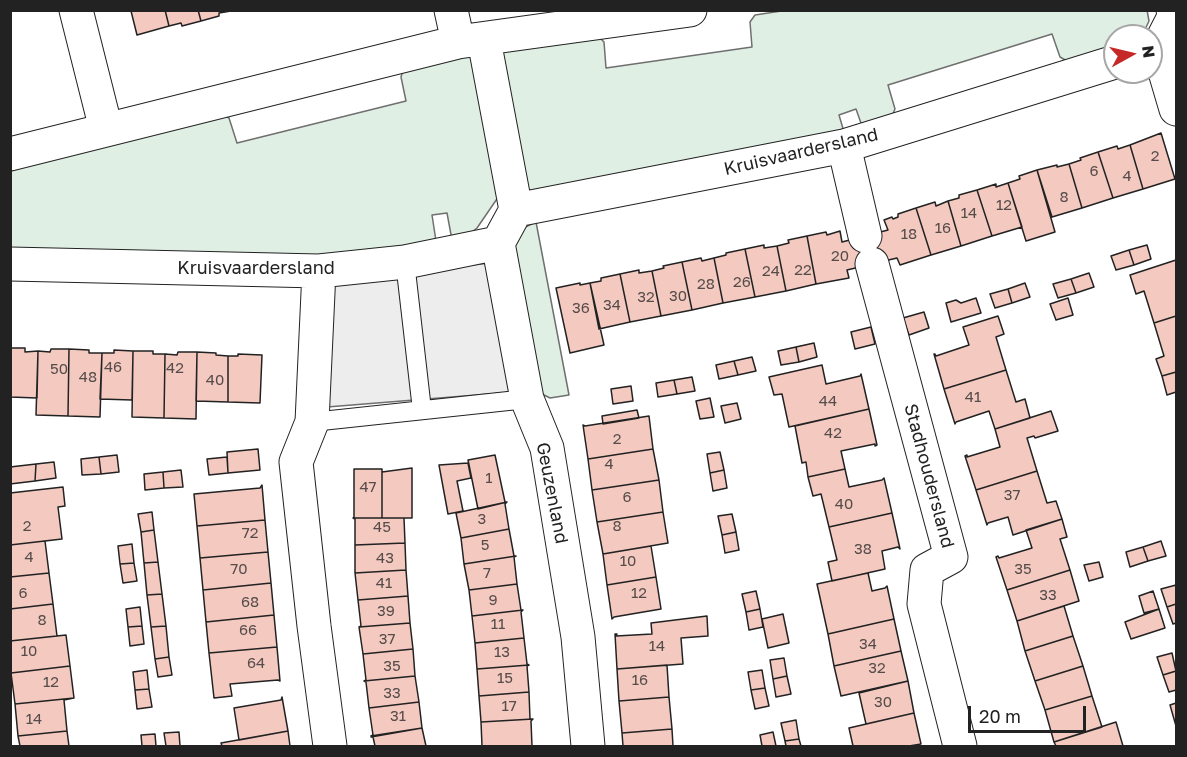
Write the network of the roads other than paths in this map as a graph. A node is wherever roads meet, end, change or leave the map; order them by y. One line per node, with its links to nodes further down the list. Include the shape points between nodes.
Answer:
1 (76, 10): 9 (street)
2 (690, 10): 4 (street)
3 (1175, 12): 5 (street)
4 (464, 30): 9 (street); 12 (street)
5 (1163, 33)
6 (1103, 66): 10 (street, Kruisvaardersland)
7 (1163, 74): 8 (street)
8 (1176, 109)
9 (106, 129): 11 (street)
10 (844, 146): 12 (street, Kruisvaardersland); 22 (street, Stadhoudersland, via 951,557 927,570 924,604)
11 (10, 154)
12 (516, 210): 13 (street)
13 (498, 243): 14 (street, Kruisvaardersland); 17 (street, Geuzenland)
14 (405, 262): 16 (street, Kruisvaardersland); 18 (lane)
15 (10, 264): 16 (street, Kruisvaardersland)
16 (319, 271): 19 (street)
17 (527, 399): 18 (lane); 21 (street, Geuzenland, via 547,448 578,637)
18 (422, 410): 19 (lane)
19 (312, 422): 20 (street, via 296,462)
20 (330, 747)
21 (588, 747)
22 (960, 747)

